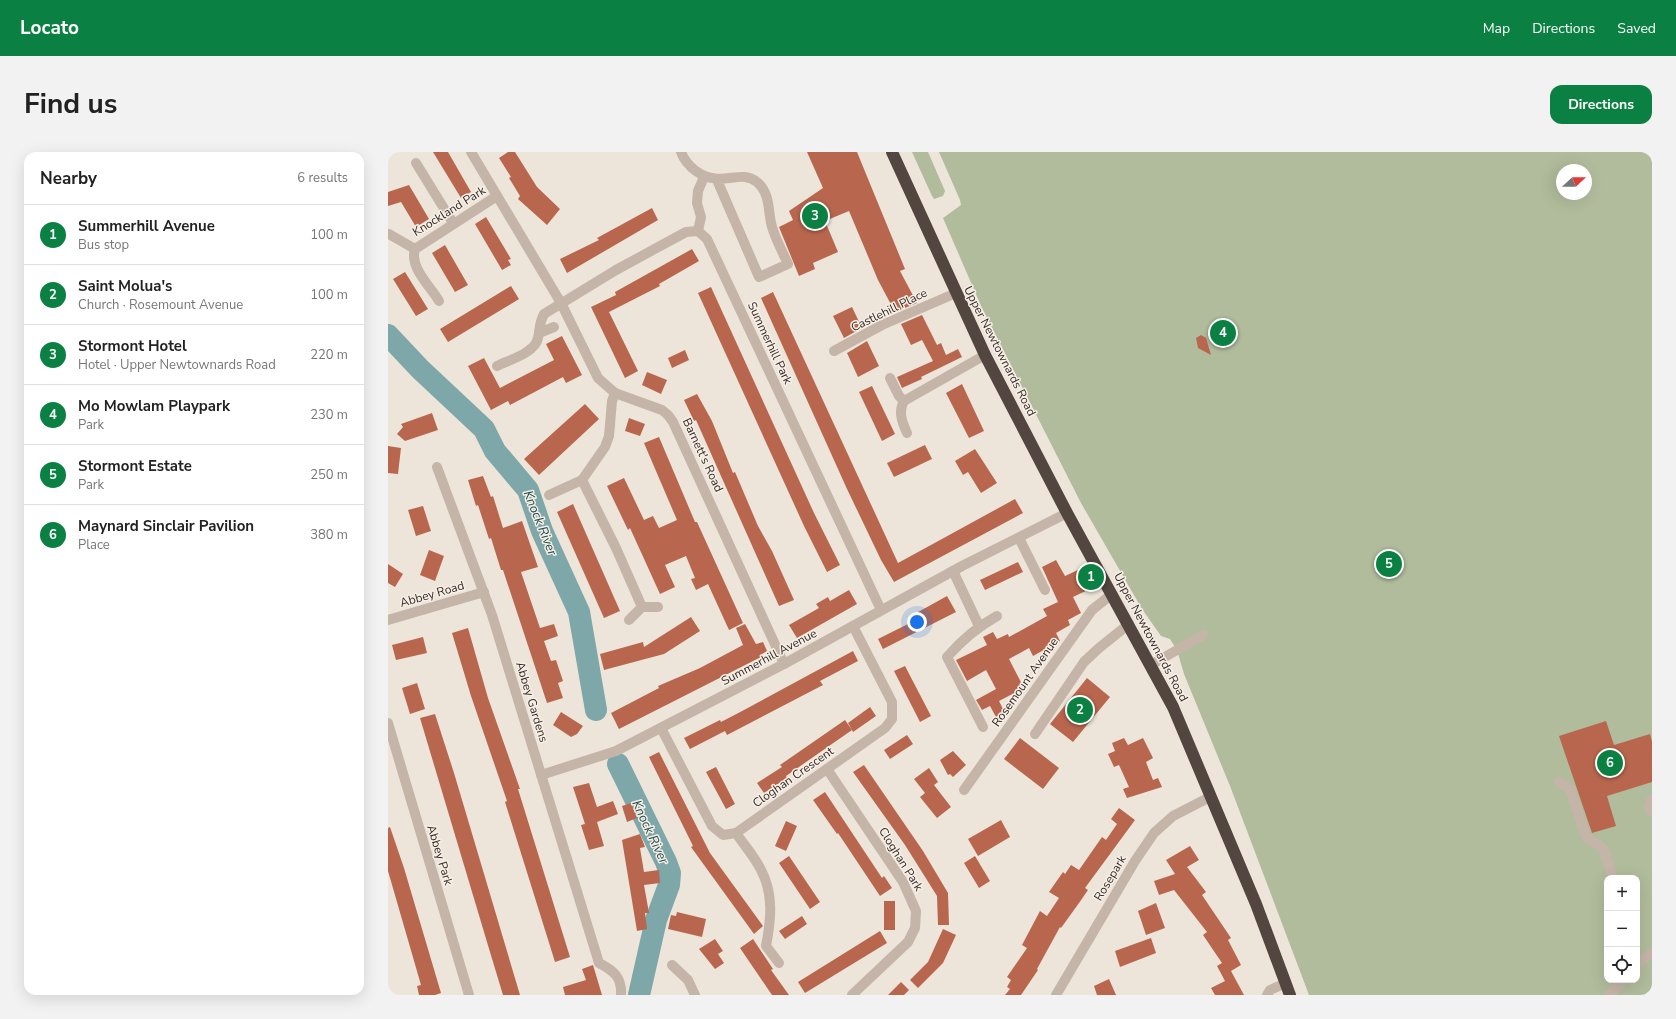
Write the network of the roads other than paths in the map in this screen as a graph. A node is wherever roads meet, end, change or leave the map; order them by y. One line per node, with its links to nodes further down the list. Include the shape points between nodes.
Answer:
1 (471, 152): 7 (street, Barnett's Road)
2 (681, 152): 5 (street, via 690,166)
3 (892, 152): 12 (highway, Upper Newtownards Road)
4 (416, 163): 8 (street)
5 (704, 177): 6 (street); 9 (street, via 698,190 697,203 701,217)
6 (717, 180): 6 (street, via 740,176 757,182 767,198 773,230 788,264 759,277)
7 (497, 196): 8 (street, Knockland Park); 14 (street, Barnett's Road)
8 (453, 224): 11 (street, Knockland Park)
9 (698, 231): 14 (street, via 686,232); 35 (street, Summerhill Park, via 707,239)
10 (389, 234): 11 (street, Knockland Park)
11 (415, 249): 13 (street, Knockland Park, via 415,266)
12 (956, 293): 17 (street, Castlehill Place, via 882,325); 18 (highway, Upper Newtownards Road)
13 (439, 301)
14 (561, 303): 16 (street, via 544,314 539,323); 21 (street, Barnett's Road, via 598,378)
15 (554, 327): 16 (street)
16 (539, 333): 19 (street, via 538,340 531,349)
17 (834, 351)
18 (985, 356): 22 (street); 27 (highway, Upper Newtownards Road)
19 (497, 366)
20 (890, 378): 22 (street)
21 (615, 393): 25 (street, via 607,442); 43 (street, Barnett's Road, via 662,410 673,422)
22 (904, 401): 23 (street, via 900,409)
23 (908, 433)
24 (437, 467): 31 (street, Abbey Gardens)
25 (582, 480): 26 (street); 34 (street)
26 (549, 495)
27 (1068, 513): 28 (street, Summerhill Avenue); 32 (highway, Upper Newtownards Road)
28 (1019, 538): 29 (street, Summerhill Avenue); 30 (street)
29 (953, 571): 35 (street, Summerhill Avenue); 41 (street)
30 (1045, 590)
31 (484, 592): 37 (street, Abbey Road); 50 (street, Abbey Gardens)
32 (1112, 594): 39 (highway, Upper Newtownards Road); 52 (street, Rosemount Avenue, via 1092,610)
33 (658, 606): 34 (street)
34 (642, 607): 38 (street)
35 (881, 610): 40 (street, Summerhill Avenue)
36 (997, 616): 41 (street)
37 (388, 620)
38 (628, 620)
39 (1129, 624): 44 (highway, Upper Newtownards Road); 48 (street, via 1084,662)
40 (853, 626): 43 (street, Summerhill Avenue); 49 (street, Cloghan Crescent, via 892,702 892,719 885,728)
41 (979, 626): 46 (street, via 947,657)
42 (1203, 635): 44 (street)
43 (784, 664): 47 (street, Summerhill Avenue)
44 (1151, 665): 53 (highway, Upper Newtownards Road, via 1173,707)
45 (388, 723): 64 (street, Abbey Park)
46 (983, 727)
47 (661, 728): 50 (street, Summerhill Avenue, via 616,751); 56 (street, via 712,826 723,834)
48 (1035, 734)
49 (827, 769): 56 (street, Cloghan Crescent); 67 (street, Cloghan Park, via 903,882 916,911 916,928 908,942)
50 (541, 775): 65 (street, Abbey Gardens, via 599,963 612,970 621,984)
51 (1559, 782): 57 (street, via 1570,789 1586,837 1603,848)
52 (964, 790)
53 (1210, 797): 62 (highway, Upper Newtownards Road, via 1256,904); 68 (street, Rosepark, via 1173,816 1154,833 1135,860)
54 (1652, 799): 55 (street, via 1649,807)
55 (1652, 812)
56 (736, 833): 60 (street, via 761,870 771,901 771,921 766,946)
57 (1612, 875)
58 (1652, 953): 59 (street)
59 (1640, 960)
60 (779, 964)
61 (672, 965): 66 (street, via 688,980)
62 (1286, 983): 69 (street, via 1270,990); 70 (highway, Upper Newtownards Road)
63 (1621, 983): 71 (street)
64 (469, 995)
65 (621, 995)
66 (694, 995)
67 (852, 995)
68 (1056, 995)
69 (1267, 995)
70 (1290, 995)
71 (1609, 995)

